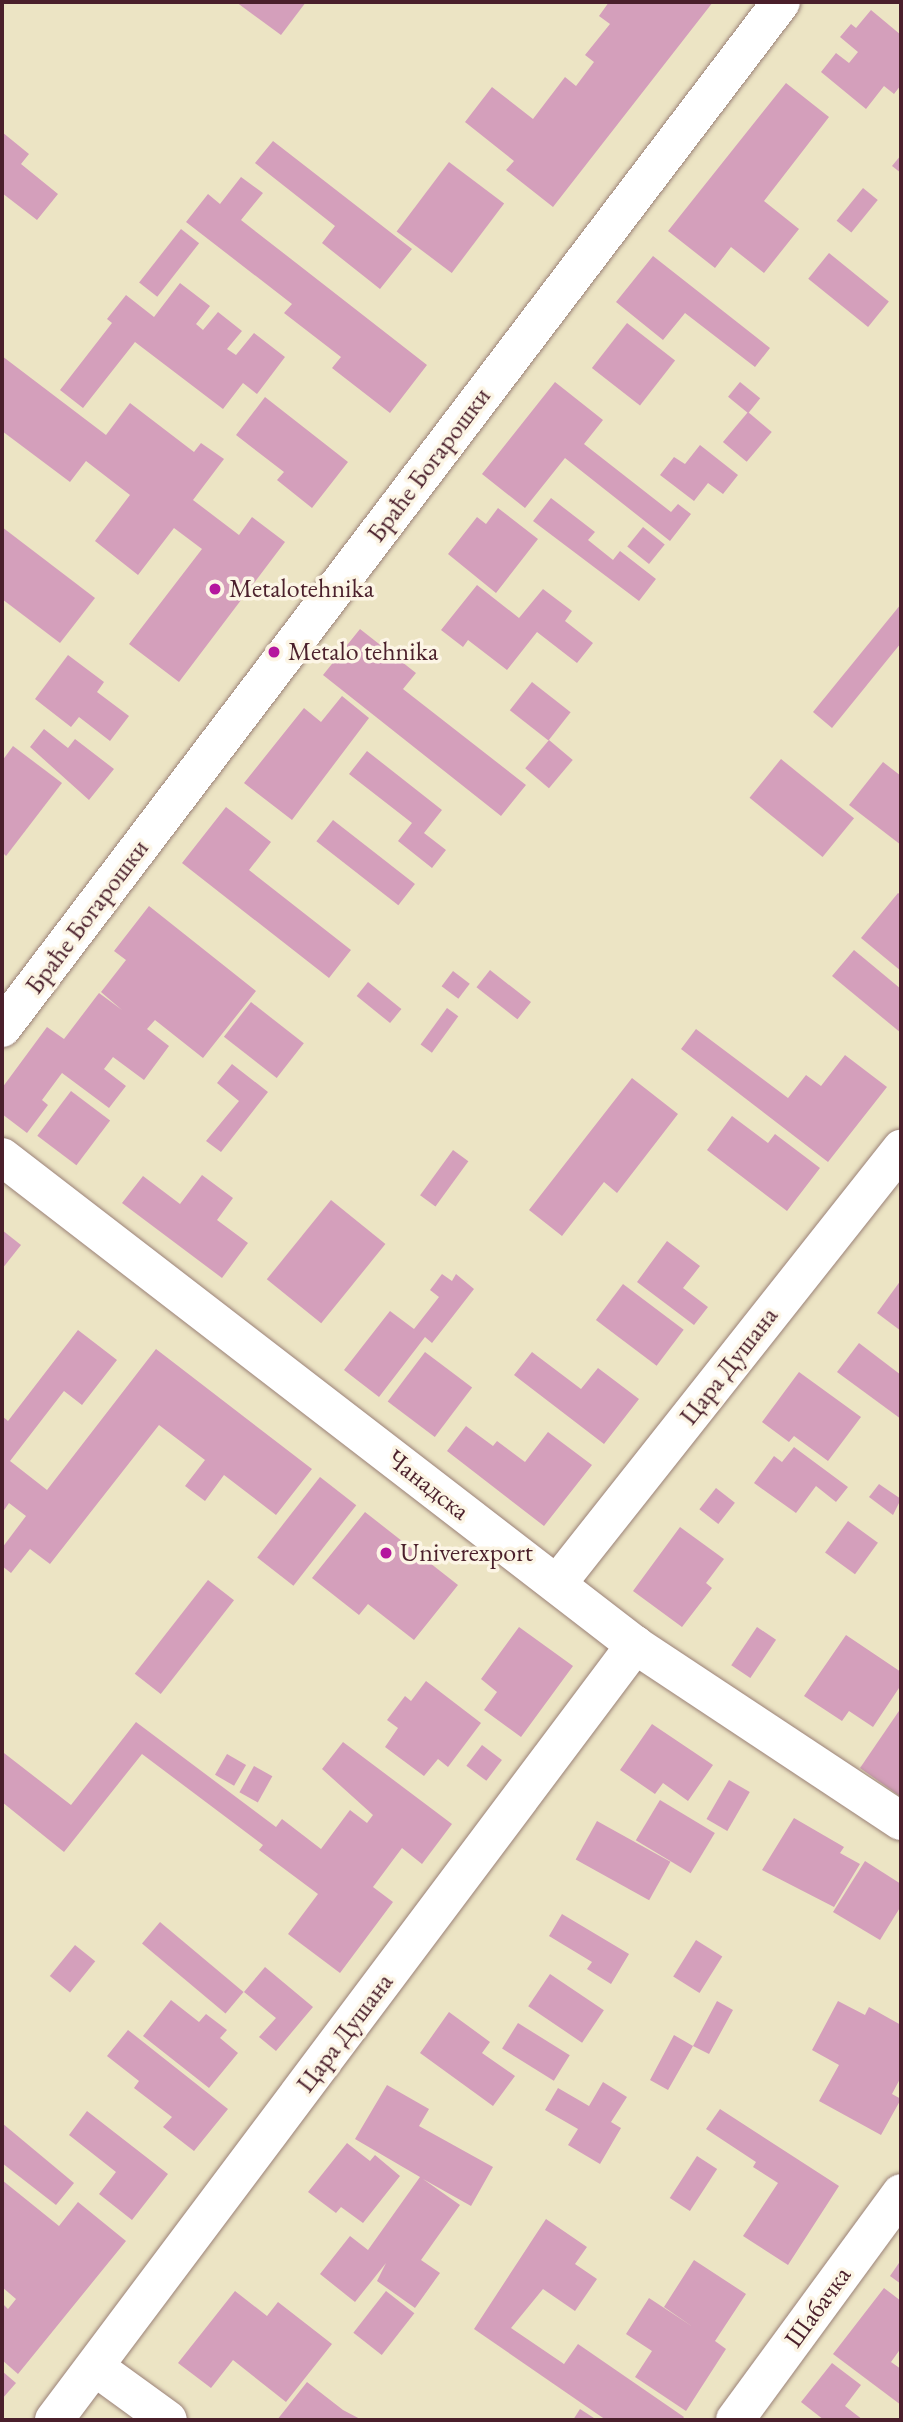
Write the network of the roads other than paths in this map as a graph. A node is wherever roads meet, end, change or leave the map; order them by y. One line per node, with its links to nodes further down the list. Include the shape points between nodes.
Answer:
1 (781, 2): 2 (street, Браће Богарошки)
2 (2, 1028)
3 (901, 1149): 5 (street, Цара Душана)
4 (2, 1157): 5 (street, Чанадска)
5 (557, 1584): 6 (street, Чанадска)
6 (635, 1645): 7 (street, Чанадска); 9 (street, Цара Душана)
7 (901, 1821)
8 (901, 2193): 12 (street, Шабачка)
9 (95, 2367): 10 (street, Цара Душана); 11 (street)
10 (54, 2420)
11 (168, 2420)
12 (735, 2420)

